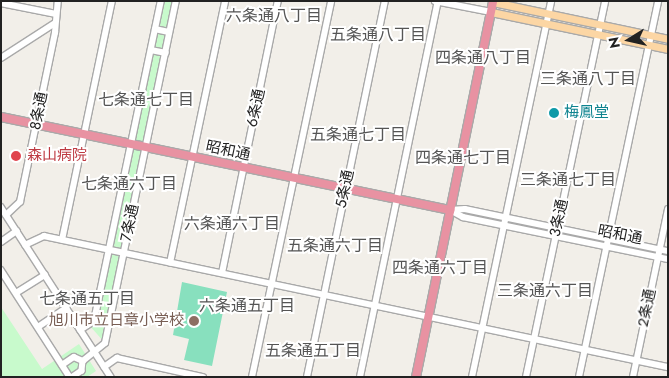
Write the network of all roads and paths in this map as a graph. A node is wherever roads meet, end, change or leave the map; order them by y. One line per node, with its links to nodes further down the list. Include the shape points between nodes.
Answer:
1 (58, 1): 17 (street, 8条通)
2 (112, 1): 34 (street)
3 (161, 1): 22 (street, 7条通)
4 (176, 1): 23 (street, 7条通)
5 (225, 1): 37 (street)
6 (278, 1): 38 (street, 6条通)
7 (331, 1): 39 (street)
8 (385, 1): 40 (street, 5条通)
9 (437, 1): 16 (street); 41 (street)
10 (492, 1): 16 (highway); 18 (main road)
11 (551, 1): 18 (street)
12 (605, 1): 21 (street, 3条通)
13 (658, 1): 25 (street)
14 (1, 3): 15 (street)
15 (21, 4): 17 (street)
16 (491, 12): 20 (main road); 43 (highway)
17 (56, 14): 19 (street, 8条通)
18 (549, 14): 20 (street); 21 (main road)
19 (55, 23): 31 (street); 33 (street, 8条通)
20 (546, 24): 24 (main road); 46 (street)
21 (600, 24): 24 (street, 3条通); 25 (main road)
22 (155, 29): 23 (street); 29 (street, 7条通)
23 (170, 32): 30 (street, 7条通)
24 (598, 34): 27 (main road); 48 (street, 3条通)
25 (650, 35): 26 (main road); 27 (street)
26 (668, 39)
27 (648, 45): 28 (main road); 51 (street)
28 (668, 49)
29 (151, 50): 30 (street); 35 (street, 7条通)
30 (166, 53): 36 (street, 7条通)
31 (1, 58)
32 (1, 117): 33 (highway, 昭和通)
33 (37, 124): 34 (highway, 昭和通); 45 (street, 8条通, via 20,202)
34 (83, 134): 35 (highway, 昭和通); 52 (street)
35 (130, 144): 36 (highway, 昭和通); 57 (street, 7条通)
36 (146, 148): 37 (highway, 昭和通); 59 (street, 7条通)
37 (192, 157): 38 (highway, 昭和通); 62 (street)
38 (244, 168): 39 (highway, 昭和通); 64 (street, 6条通)
39 (294, 178): 40 (highway, 昭和通); 66 (street)
40 (346, 189): 41 (highway, 昭和通); 68 (street, 5条通)
41 (397, 199): 43 (highway, 昭和通); 69 (street)
42 (1, 207): 45 (street)
43 (450, 210): 46 (street, 昭和通); 47 (street, 昭和通, via 463,217); 71 (highway)
44 (668, 210): 56 (street, 2条通)
45 (6, 215): 49 (street)
46 (506, 218): 47 (street); 48 (street, 昭和通)
47 (504, 226): 50 (street, 昭和通); 73 (street)
48 (557, 228): 50 (street, 3条通); 51 (street, 昭和通)
49 (17, 231): 53 (street); 54 (street)
50 (556, 236): 55 (street, 昭和通); 75 (street, 3条通)
51 (608, 239): 55 (street); 56 (street, 昭和通)
52 (62, 240): 54 (street, via 39,237); 57 (street)
53 (1, 242)
54 (26, 245): 65 (street)
55 (606, 246): 60 (street, 昭和通); 76 (street)
56 (660, 249): 58 (street, 昭和通); 60 (street, 2条通)
57 (108, 250): 59 (street); 74 (street, 7条通, via 94,320)
58 (668, 251)
59 (124, 253): 62 (street); 77 (street, 7条通, via 104,343)
60 (658, 257): 61 (street, 昭和通); 79 (street, 2条通)
61 (668, 259)
62 (170, 263): 64 (street)
63 (1, 270): 67 (street)
64 (222, 273): 66 (street)
65 (45, 275): 67 (street); 70 (street)
66 (273, 284): 68 (street); 86 (street)
67 (16, 293): 72 (street)
68 (324, 294): 69 (street); 87 (street, 5条通)
69 (375, 306): 71 (street); 88 (street)
70 (66, 308): 72 (street); 74 (street)
71 (428, 317): 73 (street); 89 (highway)
72 (38, 327): 80 (street)
73 (482, 328): 75 (street); 90 (street)
74 (80, 330): 77 (street)
75 (534, 338): 76 (street); 91 (street, 3条通)
76 (584, 350): 79 (street); 92 (street)
77 (94, 352): 78 (street, 7条通); 81 (street)
78 (83, 361): 80 (street, via 74,358); 83 (street, via 82,371)
79 (636, 361): 82 (street); 93 (street, 2条通)
80 (62, 365): 83 (street)
81 (104, 367): 84 (street); 85 (street, via 117,358)
82 (668, 367)
83 (72, 377)
84 (110, 377)
85 (203, 377)
86 (252, 377)
87 (307, 377)
88 (360, 377)
89 (416, 377)
90 (472, 377)
91 (526, 377)
92 (579, 377)
93 (633, 377)

